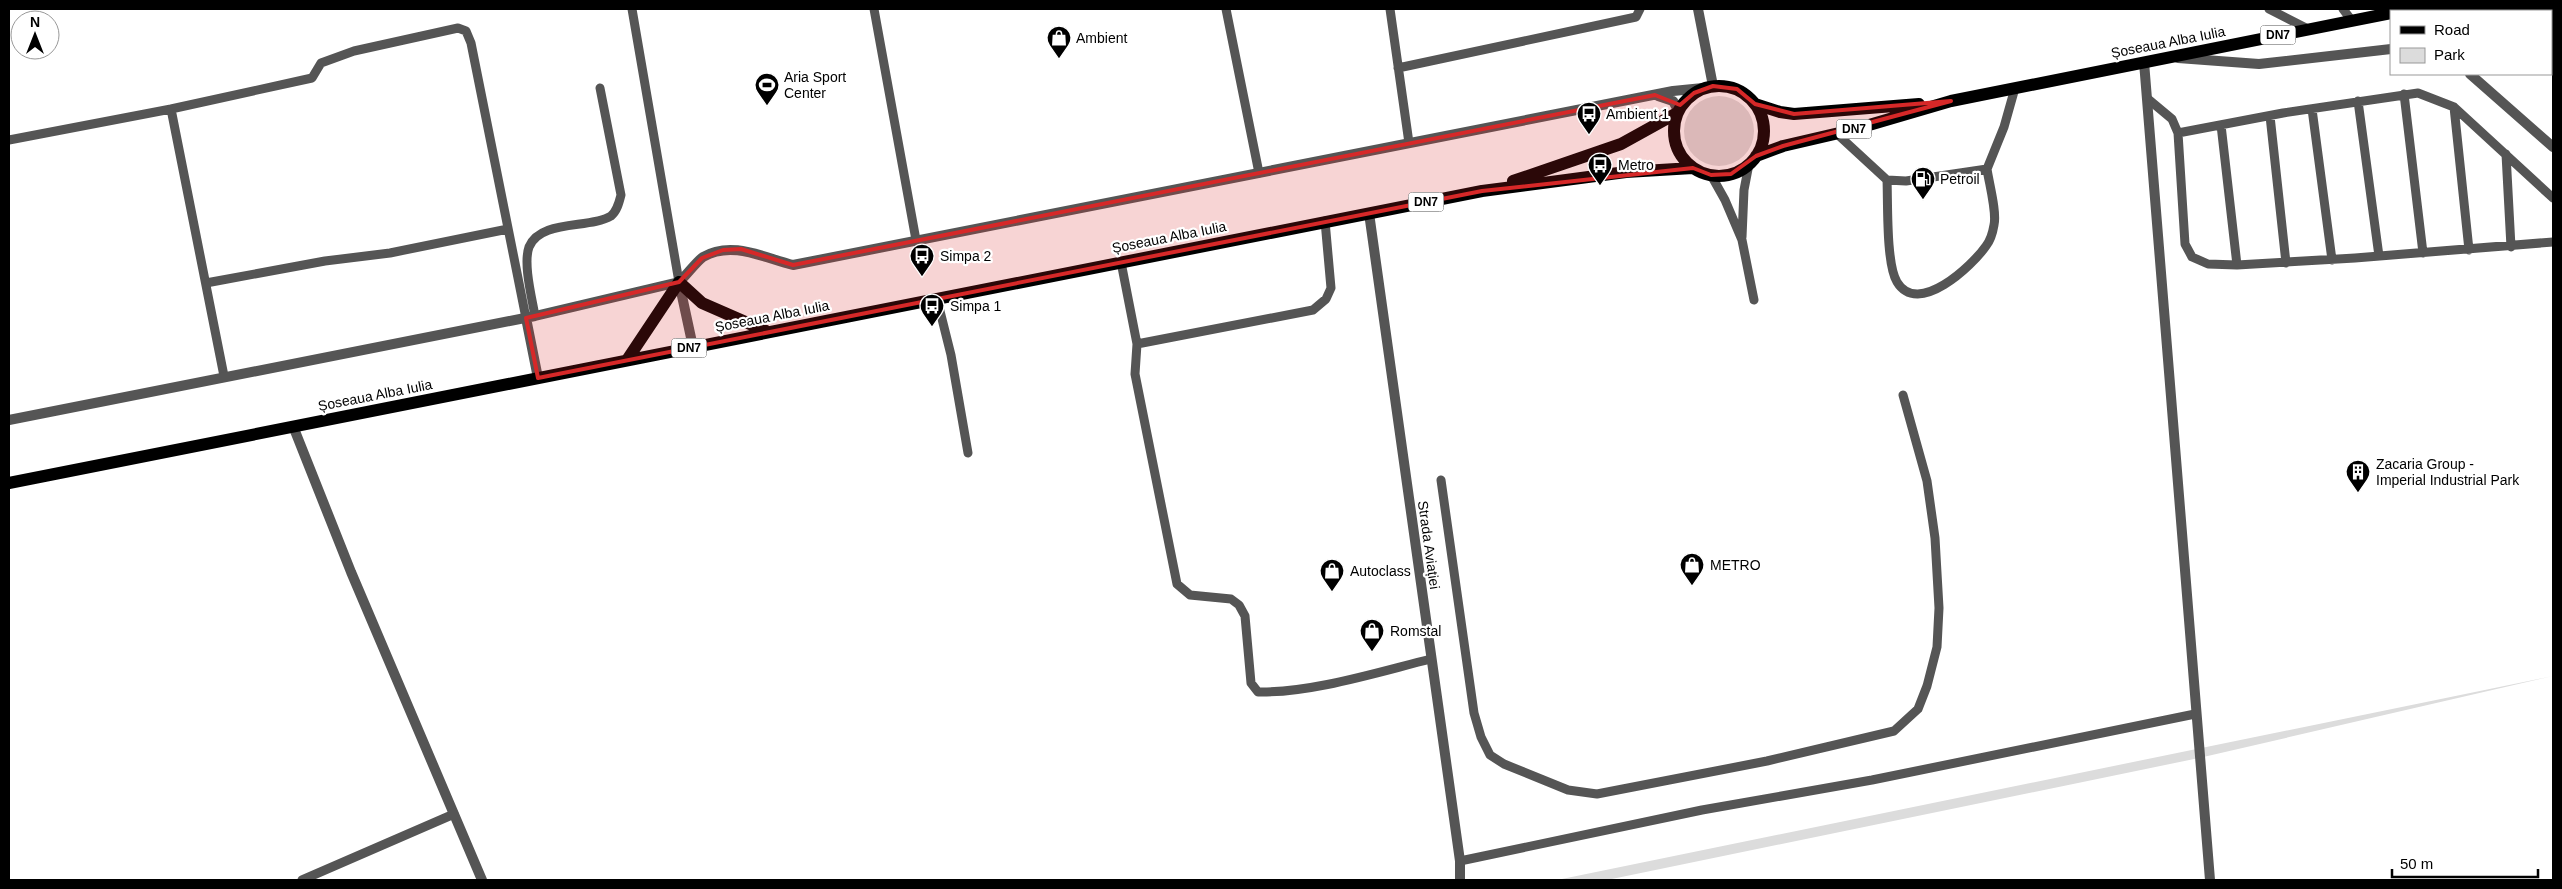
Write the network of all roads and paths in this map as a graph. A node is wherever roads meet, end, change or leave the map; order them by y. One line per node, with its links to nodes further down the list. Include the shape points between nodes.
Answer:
1 (632, 9): 60 (lane)
2 (874, 9): 49 (lane)
3 (1226, 9): 41 (lane)
4 (1390, 9): 15 (lane)
5 (1640, 9): 15 (lane, via 1636,18)
6 (1698, 9): 17 (street)
7 (2269, 9): 11 (lane)
8 (2343, 9): 10 (lane)
9 (2390, 13): 10 (main road, Șoseaua Alba Iulia / DN7)
10 (2352, 21): 11 (main road, Șoseaua Alba Iulia / DN7)
11 (2308, 29): 13 (main road, Șoseaua Alba Iulia / DN7)
12 (2390, 49): 13 (street, via 2259,64)
13 (2165, 58): 14 (main road, Șoseaua Alba Iulia / DN7)
14 (2144, 62): 19 (main road, Șoseaua Alba Iulia / DN7); 22 (street)
15 (1398, 68): 35 (lane)
16 (2471, 75): 36 (street)
17 (1708, 87): 21 (street); 25 (main road, DN7, via 1737,90); 29 (main road, DN7, via 1685,100)
18 (600, 88): 64 (lane, via 621,195 618,206 612,215 599,220 553,229 538,236 530,246)
19 (2015, 88): 23 (main road, Șoseaua Alba Iulia / DN7); 40 (lane)
20 (2404, 94): 24 (lane); 26 (lane, via 2418,93); 54 (lane)
21 (1655, 95): 29 (street, via 1673,101); 35 (street)
22 (2148, 99): 33 (lane, via 2172,119); 78 (street)
23 (1951, 101): 25 (main road, Șoseaua Alba Iulia / DN7, via 1816,114 1780,112); 32 (main road, Șoseaua Alba Iulia / DN7)
24 (2358, 101): 28 (lane); 55 (lane)
25 (1755, 104): 38 (main road, via 1762,116 1764,130 1762,144)
26 (2454, 107): 37 (lane); 53 (lane)
27 (171, 109): 34 (lane); 48 (lane, via 312,78 321,63 354,51 458,28 466,31 471,43); 61 (lane)
28 (2312, 109): 30 (lane); 56 (lane)
29 (1678, 112): 39 (main road, via 1675,143); 44 (main road, Șoseaua Alba Iulia / DN7, via 1621,144)
30 (2270, 116): 31 (lane); 58 (lane)
31 (2221, 125): 33 (lane); 59 (lane)
32 (1836, 133): 38 (main road, Șoseaua Alba Iulia / DN7, via 1783,146); 43 (lane)
33 (2178, 133): 59 (lane, via 2185,244 2192,257 2208,264)
34 (9, 140)
35 (1409, 143): 41 (street)
36 (2553, 147)
37 (2506, 154): 45 (lane); 52 (lane)
38 (1752, 160): 42 (main road, DN7, via 1731,174); 50 (lane, via 1744,190)
39 (1693, 168): 42 (main road, DN7); 44 (main road, Șoseaua Alba Iulia / DN7, via 1626,172)
40 (1987, 169): 43 (lane, via 1906,181); 43 (lane, via 1995,223 1987,246 1951,281 1931,293 1909,292 1897,282 1890,256)
41 (1259, 172): 49 (street)
42 (1711, 175): 50 (lane)
43 (1887, 180)
44 (1482, 191): 46 (main road, Șoseaua Alba Iulia / DN7)
45 (2553, 198)
46 (1369, 213): 47 (main road, Șoseaua Alba Iulia / DN7); 77 (street, Strada Aviației)
47 (1325, 221): 57 (main road, Șoseaua Alba Iulia / DN7); 66 (lane, via 1331,288 1326,299 1314,310)
48 (508, 229): 61 (lane, via 390,253 325,261); 64 (lane)
49 (916, 240): 60 (street, via 793,265 741,249 723,250 702,258)
50 (1742, 240): 63 (lane)
51 (2553, 242): 52 (lane)
52 (2511, 247): 53 (lane)
53 (2469, 250): 54 (lane)
54 (2423, 253): 55 (lane)
55 (2379, 256): 56 (lane)
56 (2332, 260): 58 (lane)
57 (1121, 262): 62 (main road, Șoseaua Alba Iulia / DN7); 66 (lane)
58 (2286, 263): 59 (lane)
59 (2237, 265)
60 (679, 282): 64 (street); 65 (main road, via 702,302); 67 (street); 68 (main road)
61 (206, 283): 69 (lane)
62 (937, 299): 65 (main road, Șoseaua Alba Iulia / DN7); 74 (lane, via 953,364)
63 (1754, 300)
64 (530, 317): 69 (street); 70 (street)
65 (766, 331): 67 (main road, Șoseaua Alba Iulia / DN7)
66 (1137, 344): 77 (lane, via 1136,374 1176,584 1190,595 1232,599 1239,605 1245,616 1251,683 1258,692 1276,692 1355,678)
67 (693, 347): 68 (main road, Șoseaua Alba Iulia / DN7)
68 (627, 360): 70 (main road, Șoseaua Alba Iulia / DN7)
69 (224, 376): 72 (street)
70 (538, 378): 73 (main road, Șoseaua Alba Iulia / DN7)
71 (1903, 395): 75 (lane, via 1927,481 1935,538 1939,608 1937,647 1918,709 1894,731 1767,761 1597,794 1568,790 1504,764 1490,755 1480,738)
72 (9, 420)
73 (293, 426): 76 (main road, Șoseaua Alba Iulia / DN7); 79 (street)
74 (968, 453)
75 (1441, 480)
76 (9, 483)
77 (1431, 659): 80 (street, Strada Aviației)
78 (2195, 714): 80 (lane, via 1872,780 1702,810); 84 (street)
79 (454, 814): 81 (lane); 82 (street)
80 (1460, 861): 83 (street, Strada Aviației)
81 (302, 880)
82 (482, 880)
83 (1460, 880)
84 (2210, 880)

